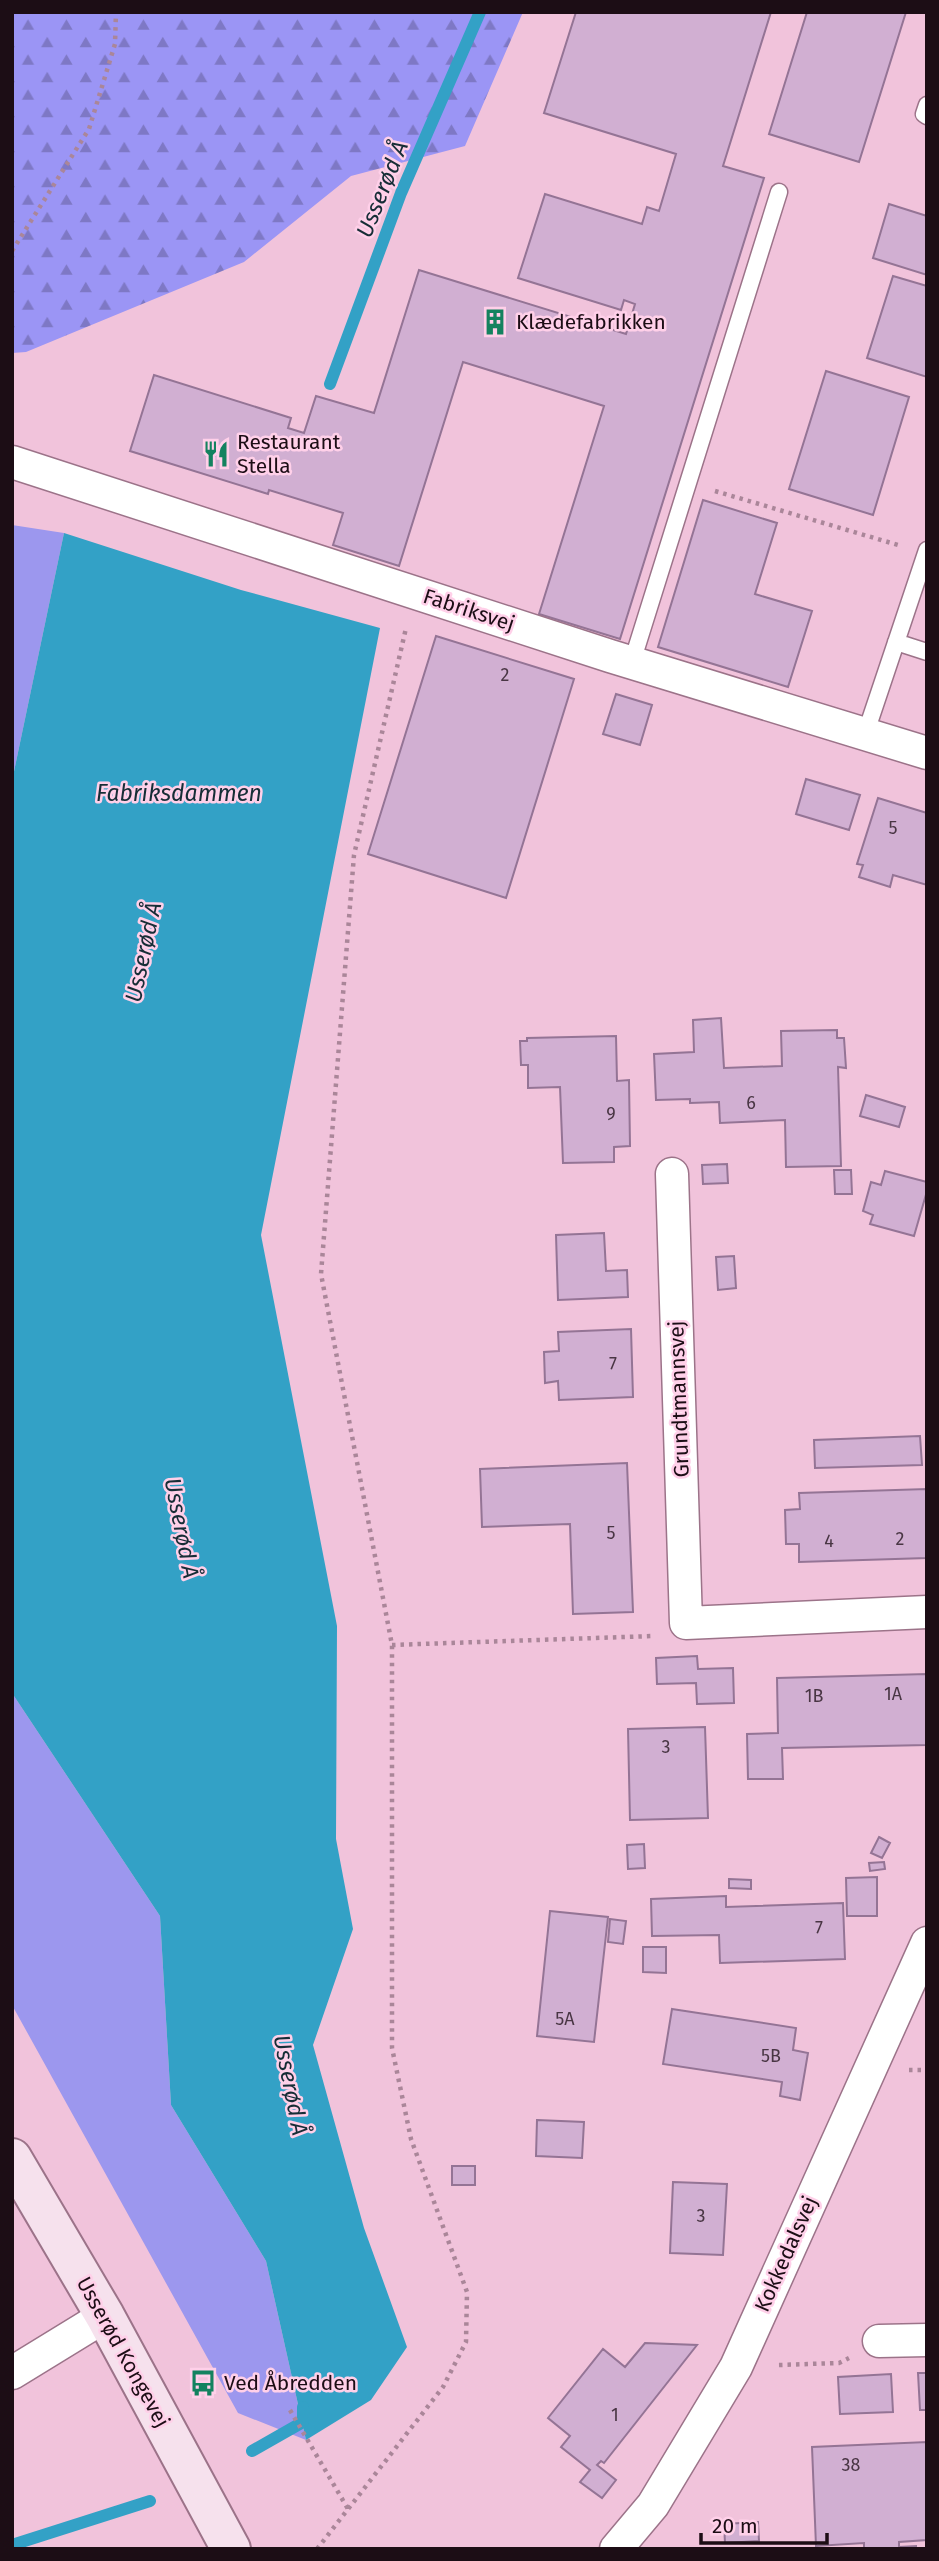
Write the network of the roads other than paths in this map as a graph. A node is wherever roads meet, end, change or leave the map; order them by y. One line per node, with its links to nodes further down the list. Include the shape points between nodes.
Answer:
1 (927, 105): 2 (lane)
2 (927, 116)
3 (779, 192): 8 (lane)
4 (12, 462): 8 (street, Fabriksvej)
5 (926, 551): 6 (lane)
6 (896, 642): 7 (lane); 9 (lane)
7 (927, 652)
8 (632, 662): 9 (street, Fabriksvej)
9 (865, 734): 10 (street, Fabriksvej)
10 (927, 753)
11 (672, 1174): 12 (street, Grundtmannsvej, via 686,1623)
12 (927, 1612)
13 (927, 1943): 20 (street, Kokkedalsvej, via 736,2367 653,2505)
14 (12, 2158): 15 (main road, Usserød Kongevej)
15 (105, 2316): 18 (street); 19 (main road, Usserød Kongevej)
16 (927, 2340): 17 (street)
17 (879, 2342)
18 (12, 2373)
19 (231, 2549)
20 (616, 2549)

